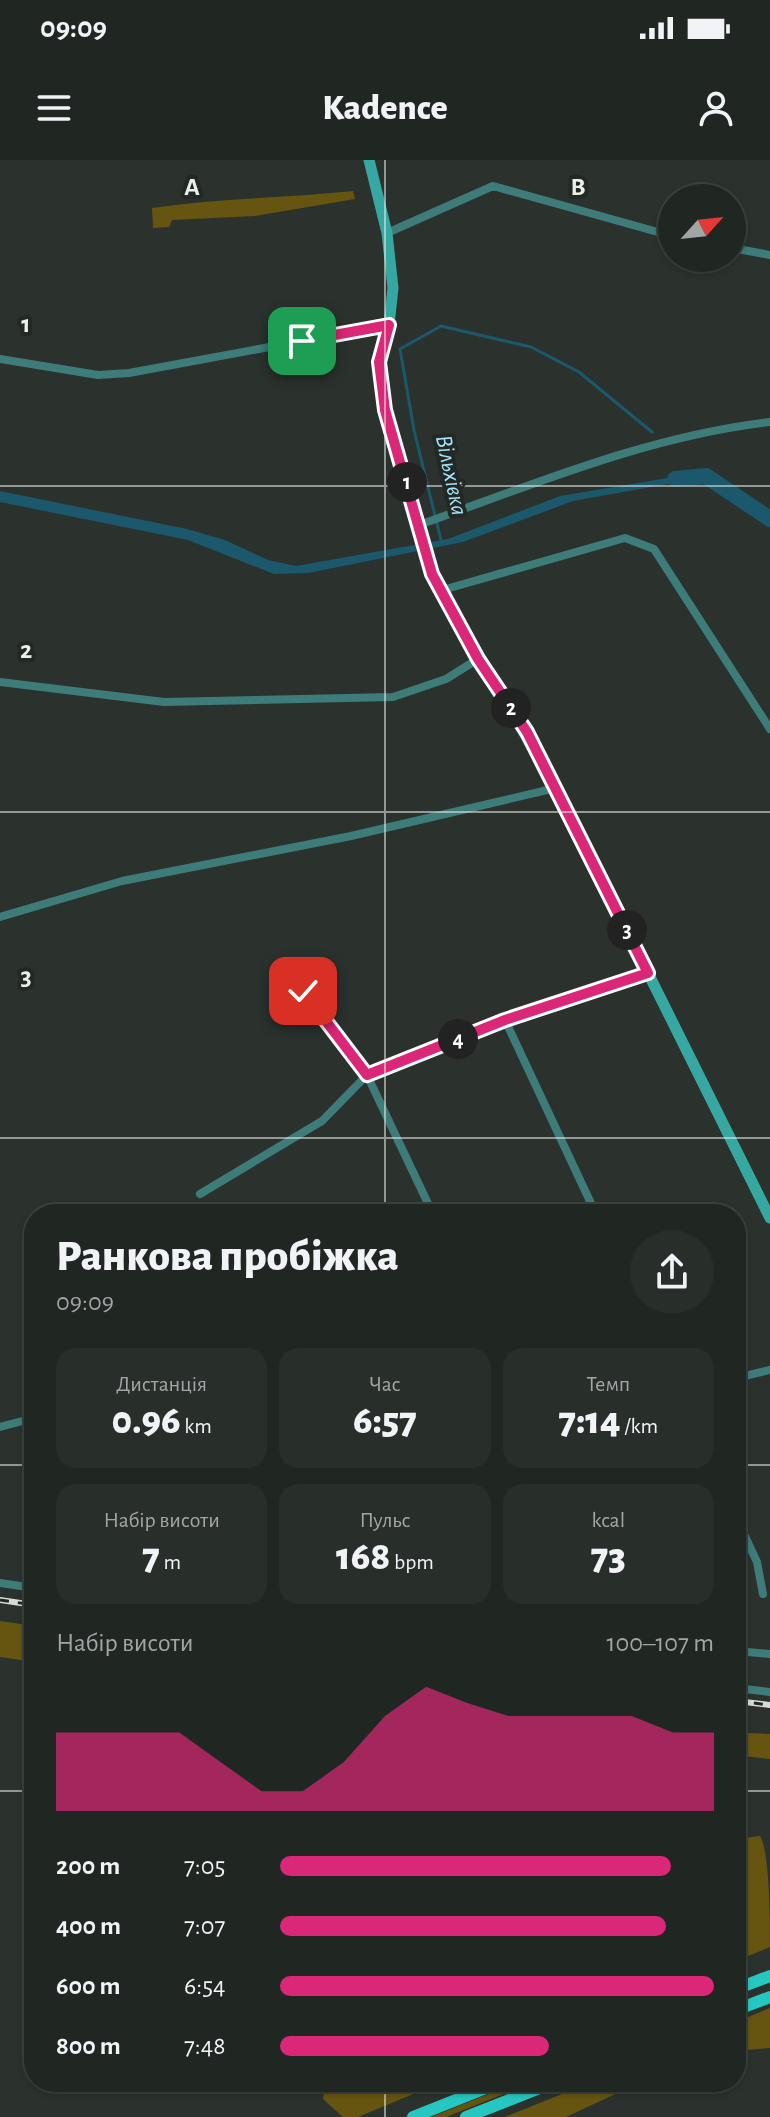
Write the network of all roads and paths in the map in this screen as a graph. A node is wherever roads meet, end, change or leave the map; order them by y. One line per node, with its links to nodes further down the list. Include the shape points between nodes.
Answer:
1 (369, 160): 3 (street)
2 (658, 232): 3 (street, via 493,186)
3 (387, 233): 6 (street, via 393,288)
4 (746, 251): 5 (street)
5 (770, 255)
6 (389, 325): 7 (street, via 129,373 98,375); 9 (street, via 379,362 385,410)
7 (0, 359)
8 (770, 422): 9 (street, via 713,428 638,447)
9 (420, 530): 10 (street)
10 (439, 591): 11 (street); 13 (street, via 625,538 654,549)
11 (478, 659): 12 (street, via 446,679 393,697 164,702); 14 (street, via 527,732)
12 (0, 682)
13 (770, 729)
14 (556, 788): 15 (street, via 122,881); 16 (street)
15 (0, 917)
16 (648, 973): 18 (street); 23 (street)
17 (276, 977): 19 (street, via 303,991)
18 (505, 1020): 19 (street); 22 (street)
19 (367, 1075): 20 (street, via 322,1121); 21 (street)
20 (200, 1194)
21 (428, 1204)
22 (591, 1204)
23 (770, 1218)
24 (770, 1370): 25 (street)
25 (746, 1376)
26 (24, 1421): 27 (street)
27 (0, 1427)
28 (746, 1538): 31 (street)
29 (0, 1583): 30 (street)
30 (24, 1587)
31 (763, 1594)
32 (746, 1652): 33 (street)
33 (770, 1654)
34 (746, 1689): 35 (street)
35 (770, 1692)
36 (770, 1976): 37 (main road)
37 (746, 1985)
38 (770, 1997): 39 (main road)
39 (746, 2006)
40 (476, 2092): 42 (main road)
41 (530, 2092): 43 (main road)
42 (413, 2117)
43 (466, 2117)

